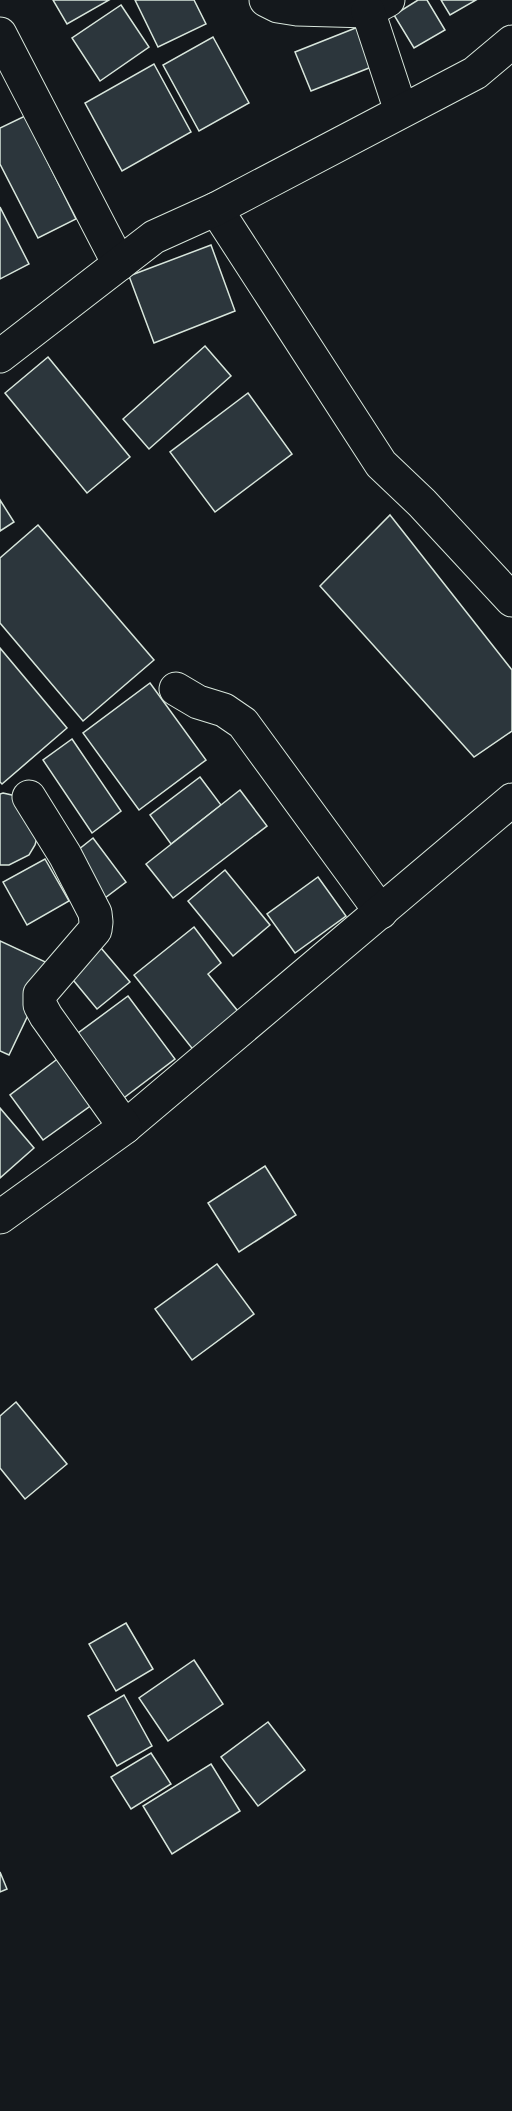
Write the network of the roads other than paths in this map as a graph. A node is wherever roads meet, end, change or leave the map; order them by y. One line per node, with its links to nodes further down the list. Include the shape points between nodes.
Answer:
1 (266, 0): 2 (street, via 297,9)
2 (378, 6): 5 (street)
3 (0, 34): 7 (street)
4 (512, 42): 5 (street, via 475,73)
5 (401, 111): 6 (street)
6 (216, 209): 7 (street, via 154,237); 9 (street, via 381,464)
7 (119, 264): 8 (street)
8 (0, 356)
9 (512, 600)
10 (176, 689): 13 (street, via 243,723)
11 (29, 797): 14 (street, via 65,855 96,922 95,930 40,994 40,1005)
12 (512, 800): 13 (street)
13 (381, 912): 14 (street)
14 (125, 1127): 15 (street)
15 (0, 1217)

